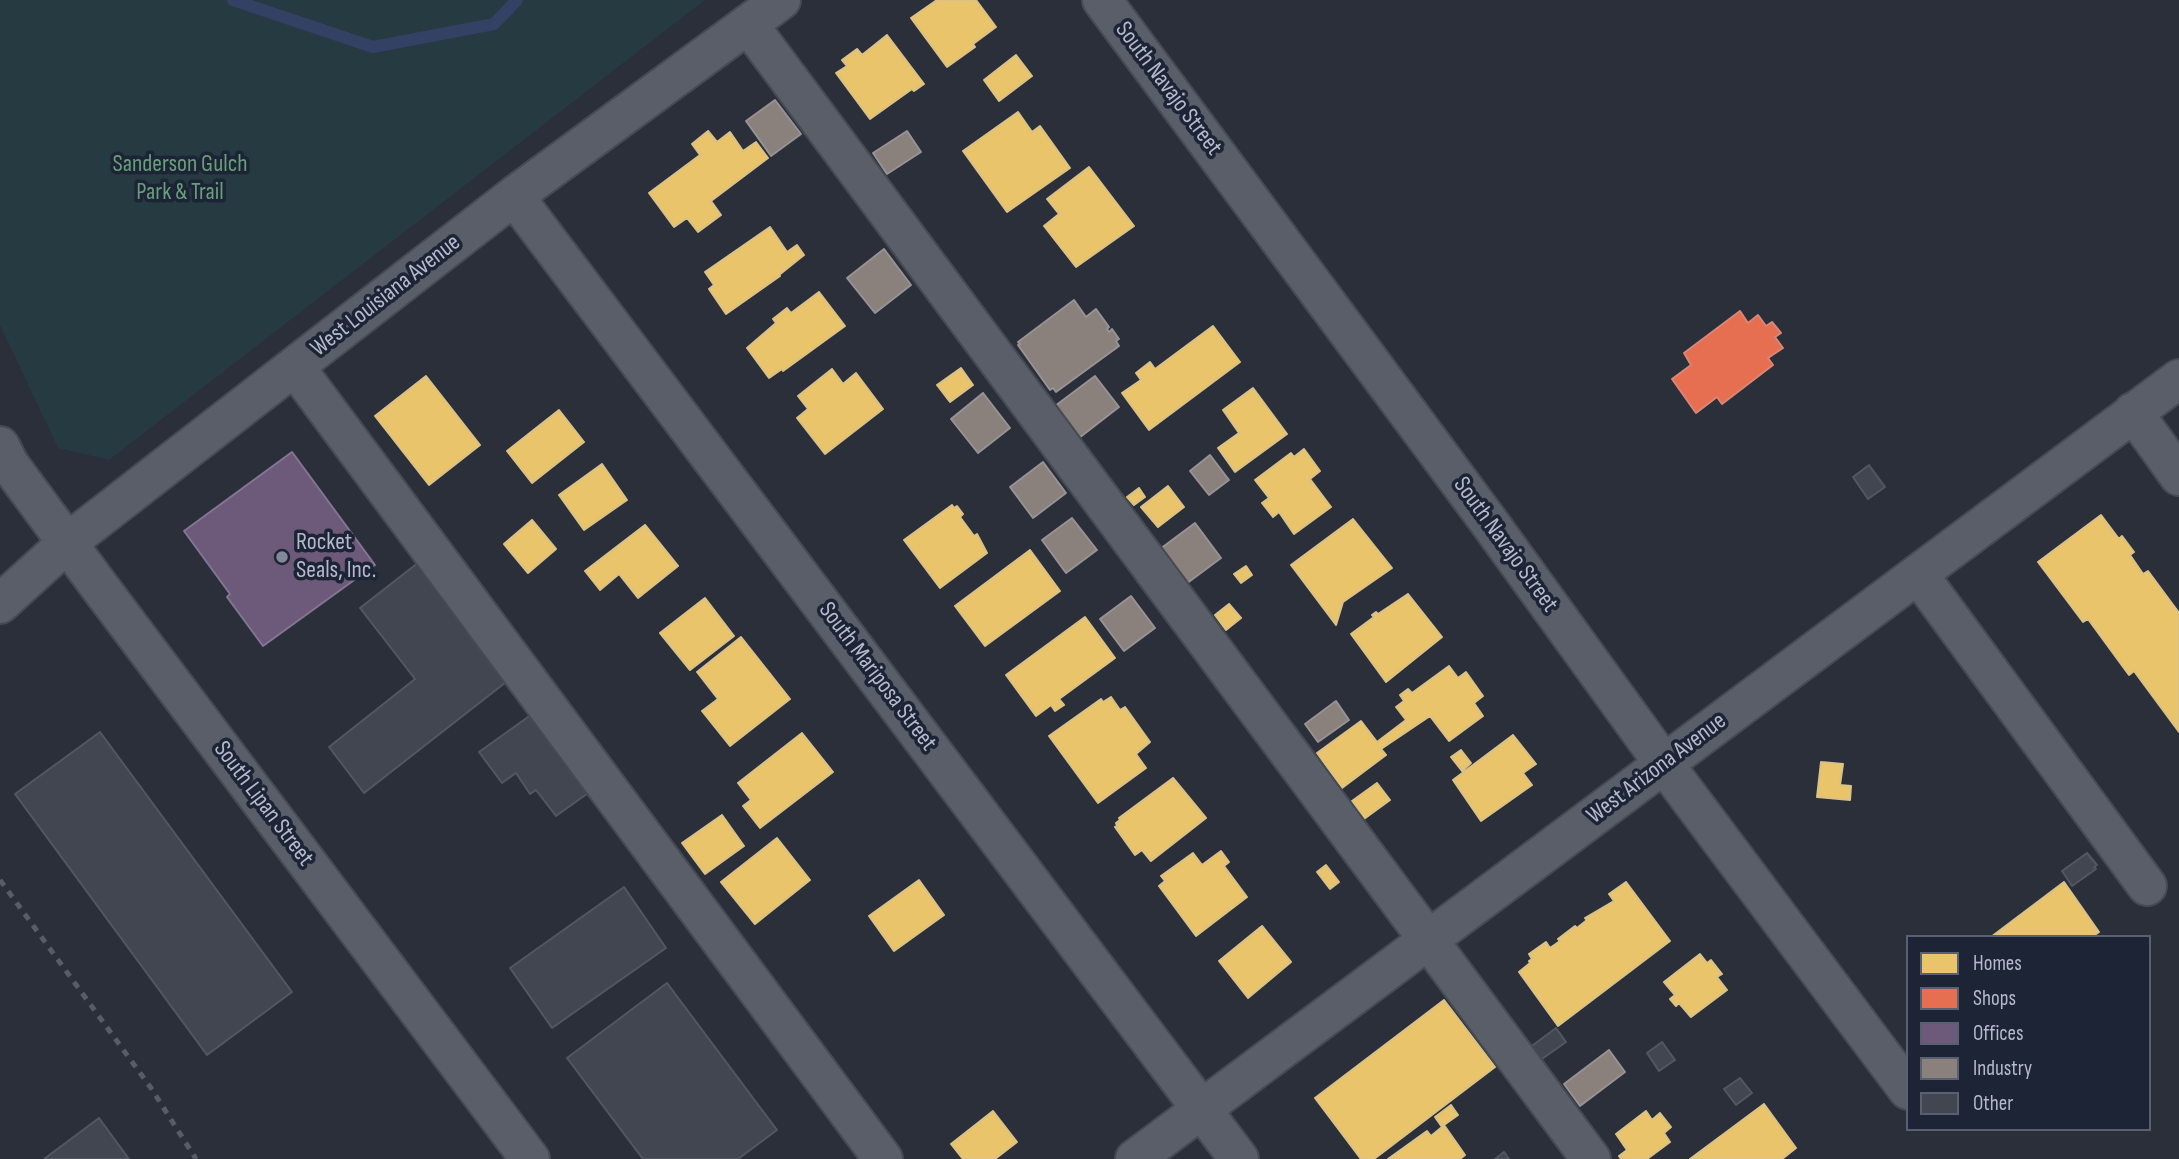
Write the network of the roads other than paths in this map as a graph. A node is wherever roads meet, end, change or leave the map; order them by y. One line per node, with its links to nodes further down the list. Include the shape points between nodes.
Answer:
1 (781, 0): 3 (street, West Louisiana Avenue)
2 (1102, 0): 13 (street, South Navajo Street)
3 (748, 24): 4 (street, West Louisiana Avenue); 15 (street)
4 (514, 197): 5 (street, West Louisiana Avenue); 17 (street, South Mariposa Street)
5 (295, 366): 10 (street, West Louisiana Avenue); 19 (street)
6 (2179, 379): 7 (street, West Arizona Avenue)
7 (2133, 412): 9 (street); 11 (street, West Arizona Avenue)
8 (0, 446): 10 (street, South Lipan Street)
9 (2179, 476)
10 (67, 543): 12 (street, West Louisiana Avenue); 18 (street, South Lipan Street)
11 (1918, 574): 13 (street, West Arizona Avenue); 14 (street)
12 (0, 604)
13 (1664, 764): 15 (street, West Arizona Avenue); 16 (street, South Navajo Street)
14 (2147, 886)
15 (1429, 939): 17 (street, West Arizona Avenue); 22 (street)
16 (1906, 1087)
17 (1202, 1108): 20 (street, West Arizona Avenue); 21 (street, South Mariposa Street)
18 (530, 1159)
19 (883, 1159)
20 (1135, 1159)
21 (1239, 1159)
22 (1591, 1159)

